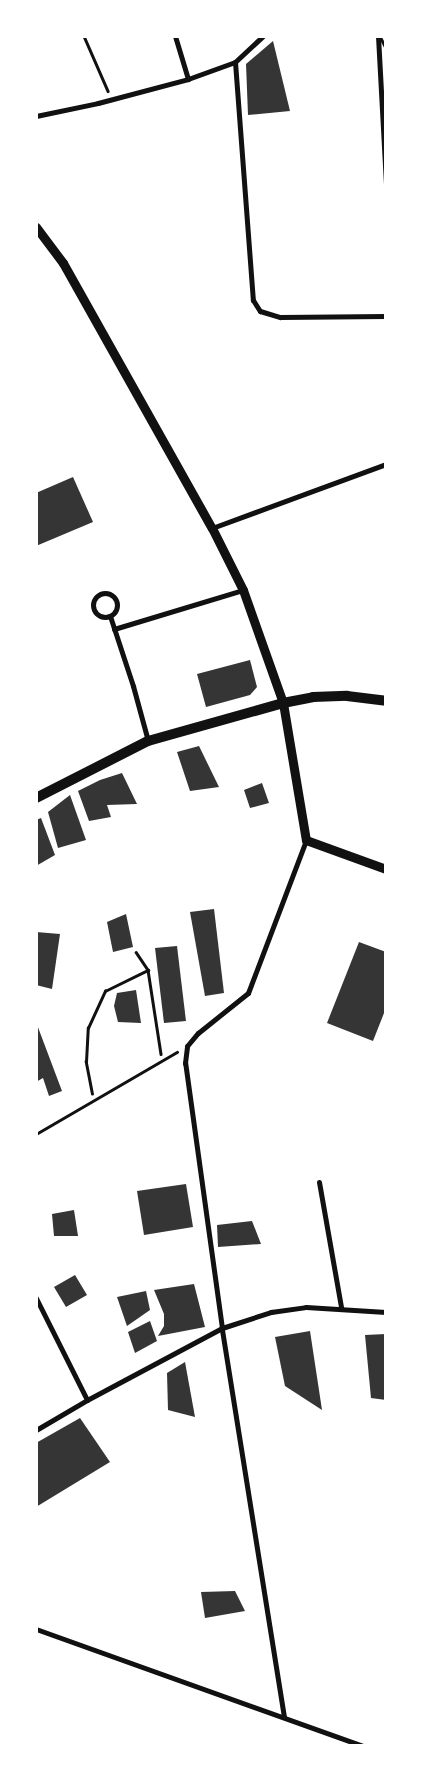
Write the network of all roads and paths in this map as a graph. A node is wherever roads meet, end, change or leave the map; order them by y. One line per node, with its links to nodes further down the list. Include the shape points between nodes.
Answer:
1 (84, 36): 8 (path)
2 (175, 36): 7 (street)
3 (263, 36): 6 (street)
4 (378, 36): 5 (lane); 10 (street)
5 (386, 49)
6 (236, 62): 7 (street); 12 (street, via 254,300 260,311 280,317)
7 (188, 79): 8 (street)
8 (112, 99): 9 (street)
9 (36, 116)
10 (386, 185)
11 (36, 226): 14 (street, via 63,264)
12 (386, 316)
13 (386, 464): 14 (street)
14 (212, 528): 15 (street)
15 (243, 590): 17 (street); 19 (street)
16 (110, 616): 16 (street, via 116,610 117,601 108,593 100,594 94,600 94,608 98,615); 17 (street)
17 (114, 629): 20 (street)
18 (386, 701): 19 (main road, via 347,696 313,697)
19 (283, 703): 20 (main road); 22 (street)
20 (148, 741): 21 (main road)
21 (36, 798)
22 (306, 840): 23 (street); 26 (street, via 248,993)
23 (386, 869)
24 (136, 952): 25 (path)
25 (148, 970): 27 (path); 28 (path, via 105,991 88,1028 86,1062)
26 (188, 1046): 29 (path); 34 (street, via 185,1063)
27 (160, 1054)
28 (92, 1094)
29 (36, 1134)
30 (318, 1182): 32 (street)
31 (36, 1298): 35 (street)
32 (341, 1307): 33 (street); 34 (street, via 271,1312)
33 (386, 1312)
34 (222, 1328): 35 (street); 38 (street)
35 (87, 1400): 36 (street)
36 (36, 1430)
37 (36, 1629): 38 (street)
38 (284, 1717): 39 (street)
39 (363, 1746)

